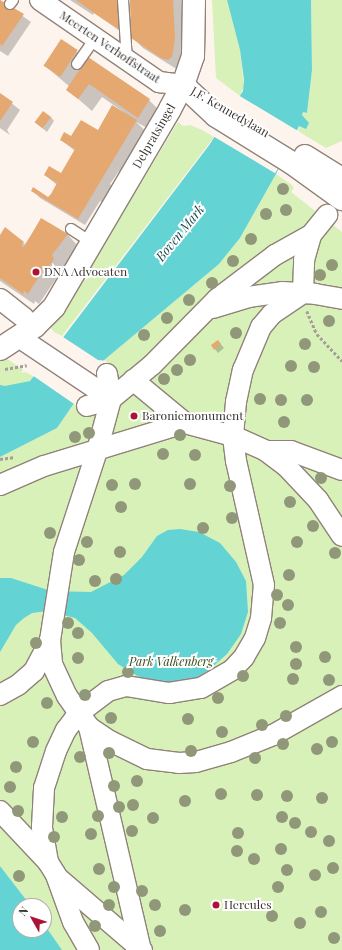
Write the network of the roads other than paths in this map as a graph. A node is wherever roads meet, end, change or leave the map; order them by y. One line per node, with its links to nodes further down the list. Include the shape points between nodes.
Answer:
1 (40, 0): 4 (street, Meerten Verhoffstraat)
2 (122, 0): 5 (lane)
3 (194, 0): 7 (street, Delpratsingel, via 194,48)
4 (95, 38): 5 (street, Meerten Verhoffstraat); 6 (lane)
5 (127, 60): 7 (street, Meerten Verhoffstraat, via 159,82)
6 (77, 64)
7 (183, 85): 8 (street, J.F. Kennedylaan, via 219,111); 14 (street, Delpratsingel)
8 (295, 157): 9 (street, J.F. Kennedylaan); 10 (street, J.F. Kennedylaan)
9 (342, 179)
10 (342, 199)
11 (327, 215): 13 (street)
12 (71, 229): 14 (lane)
13 (311, 235): 15 (street, via 304,260); 18 (street, via 255,269)
14 (91, 242): 19 (street, Delpratsingel)
15 (303, 293): 17 (street); 18 (street, via 248,297); 23 (street, via 272,314 254,340 239,385)
16 (0, 299): 19 (street)
17 (342, 299)
18 (201, 314): 20 (street, via 152,365)
19 (18, 341): 21 (street)
20 (133, 380): 21 (street); 22 (street)
21 (100, 392): 25 (street)
22 (185, 423): 23 (street); 25 (street)
23 (233, 436): 24 (street); 32 (street, via 264,585 261,618 255,638 244,657 232,670 201,688 169,693 126,686 108,691)
24 (266, 451): 26 (street, via 291,451); 28 (street, via 286,466 314,495 333,519)
25 (97, 452): 27 (street, via 60,461); 29 (street, via 74,516 58,584)
26 (342, 470)
27 (0, 485)
28 (342, 536)
29 (51, 631): 30 (street, via 34,670 18,685); 32 (street, via 52,664 67,696)
30 (0, 695)
31 (342, 696): 32 (street, via 272,735 231,752 196,762 174,763 147,758 110,741)
32 (84, 720): 34 (street, via 66,730 44,788 42,827); 36 (street)
33 (0, 811): 34 (street)
34 (52, 868): 35 (street, via 73,922); 36 (street)
35 (90, 950)
36 (141, 950)

